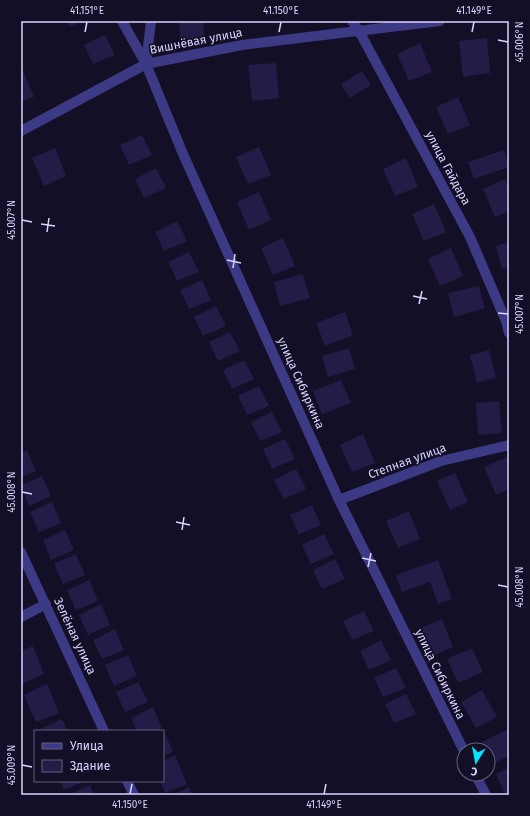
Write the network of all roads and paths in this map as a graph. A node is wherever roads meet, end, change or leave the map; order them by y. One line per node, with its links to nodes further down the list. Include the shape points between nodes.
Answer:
1 (122, 21): 6 (street, улица Сибиркина)
2 (151, 21): 6 (street)
3 (352, 21): 5 (street, улица Гайдара)
4 (440, 21): 5 (street, Вишнёвая улица)
5 (359, 31): 6 (street, Вишнёвая улица, via 242,45); 8 (street, улица Гайдара, via 470,237)
6 (146, 64): 7 (street, Вишнёвая улица); 10 (street, улица Сибиркина, via 182,154)
7 (21, 131)
8 (509, 333)
9 (509, 446): 10 (street, Степная улица, via 441,460)
10 (340, 500): 15 (street, улица Сибиркина)
11 (21, 552): 12 (street, Зелёная улица)
12 (46, 604): 13 (street); 14 (street, Зелёная улица)
13 (21, 617)
14 (104, 730)
15 (459, 742)
16 (128, 782): 18 (street)
17 (479, 782): 19 (street)
18 (134, 795)
19 (486, 795)

